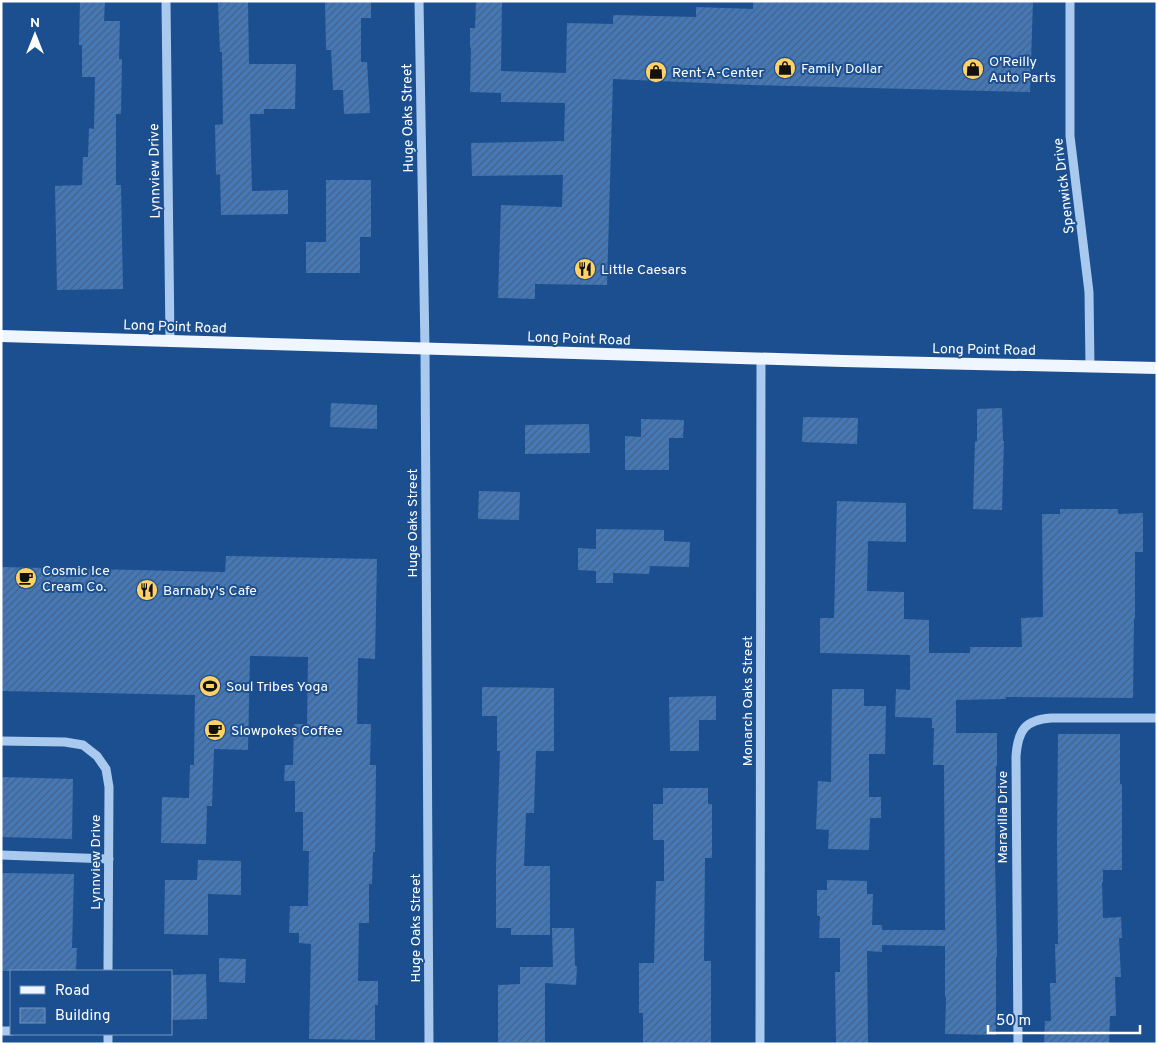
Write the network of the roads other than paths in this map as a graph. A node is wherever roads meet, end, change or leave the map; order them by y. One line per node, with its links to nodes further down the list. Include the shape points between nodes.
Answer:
1 (166, 1): 5 (street, Lynnview Drive)
2 (419, 1): 6 (street, Huge Oaks Street)
3 (1070, 1): 8 (street, Spenwick Drive, via 1070,136 1089,292)
4 (1, 336): 5 (main road, Long Point Road)
5 (170, 341): 6 (main road, Long Point Road)
6 (425, 348): 7 (main road, Long Point Road); 15 (street, Huge Oaks Street)
7 (761, 358): 8 (main road, Long Point Road); 16 (street, Monarch Oaks Street)
8 (1090, 366): 9 (main road, Long Point Road)
9 (1157, 368)
10 (1157, 718): 17 (street, Maravilla Drive, via 1042,719 1025,727 1019,736 1016,756)
11 (1, 741): 13 (street, Lynnview Drive, via 65,742 83,745 97,756 106,770 109,787)
12 (1, 855): 13 (street)
13 (109, 859): 14 (street, Lynnview Drive)
14 (108, 970)
15 (429, 1044)
16 (760, 1044)
17 (1018, 1044)

